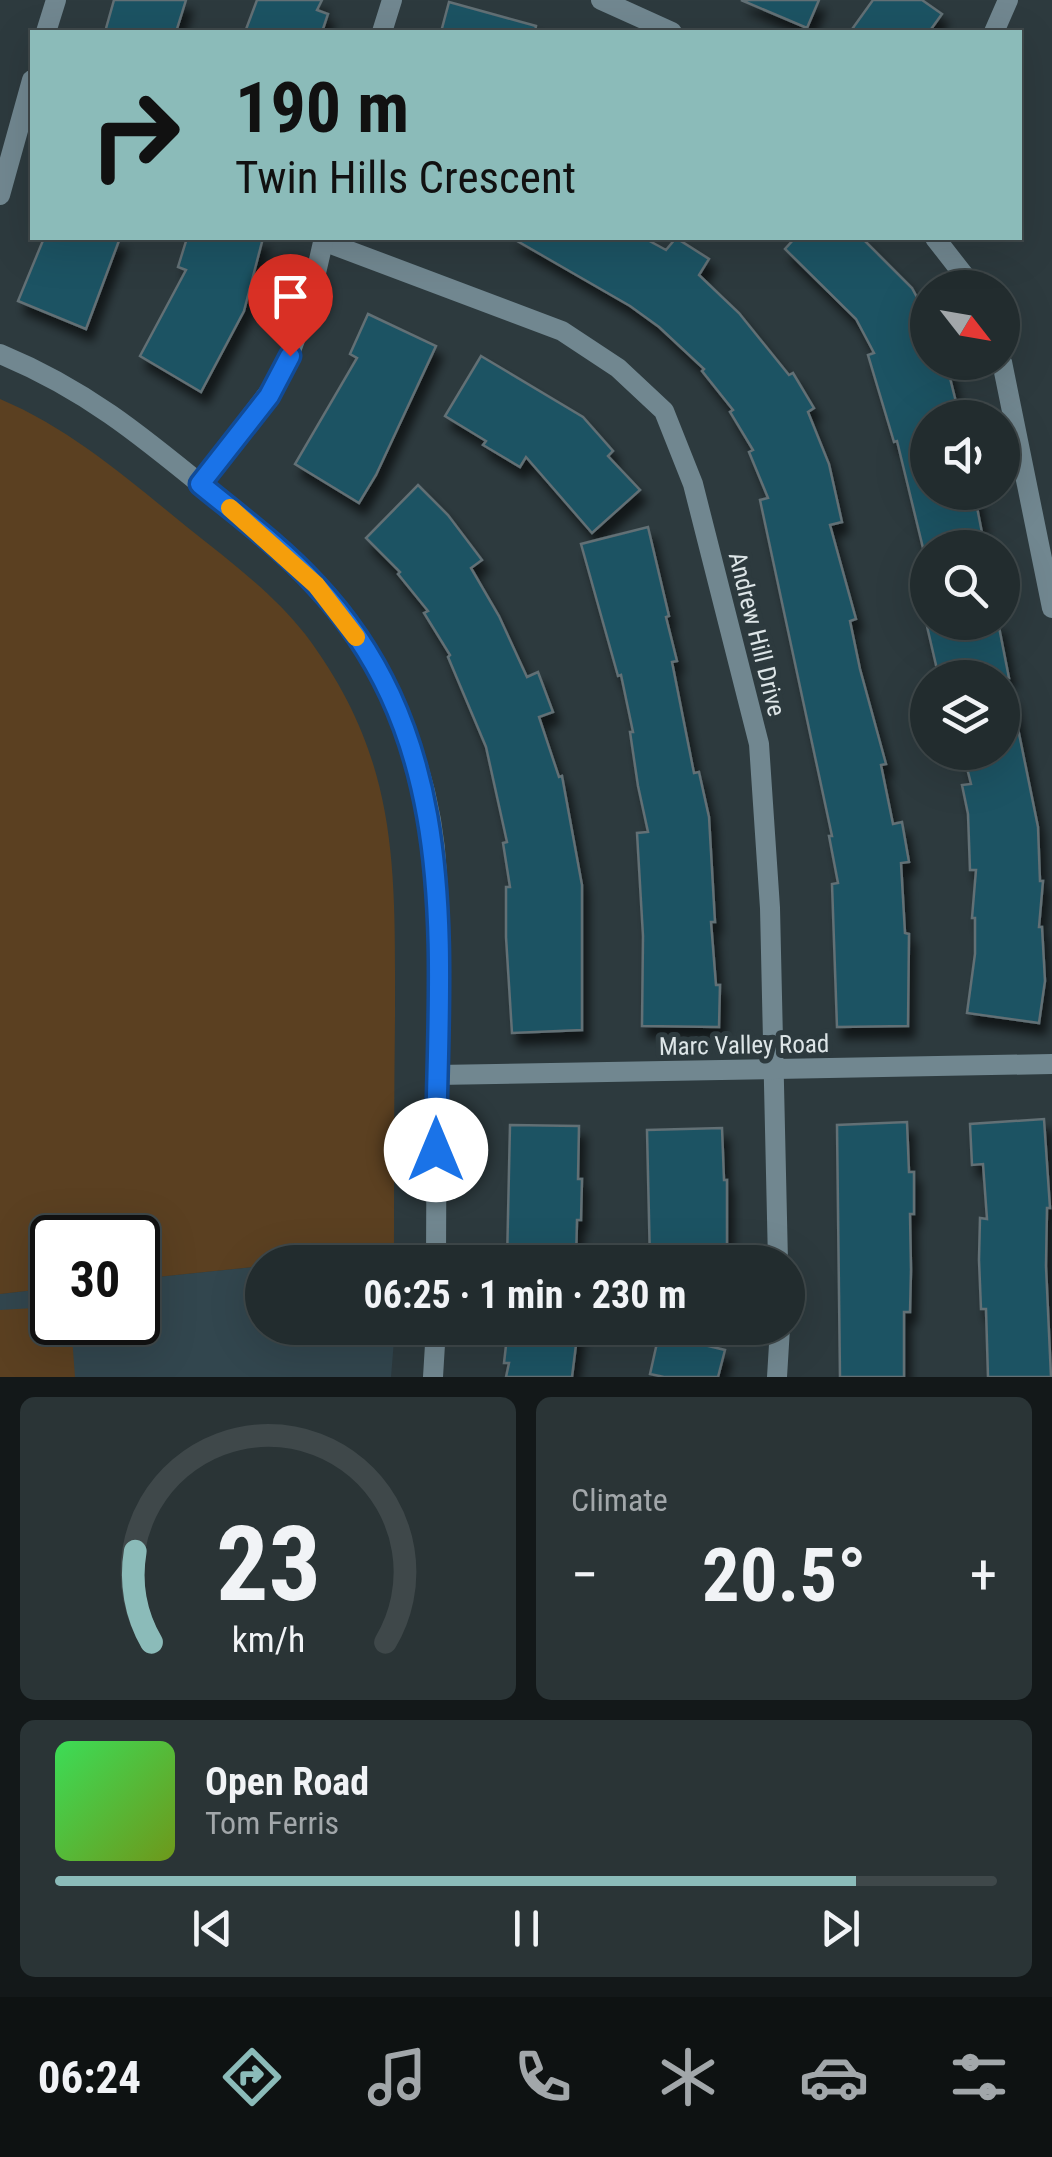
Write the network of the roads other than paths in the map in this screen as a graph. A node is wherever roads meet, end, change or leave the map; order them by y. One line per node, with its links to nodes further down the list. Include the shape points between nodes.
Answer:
1 (56, 0): 5 (street)
2 (392, 0): 6 (street)
3 (601, 0): 7 (street)
4 (1008, 0): 8 (street)
5 (47, 30)
6 (383, 30)
7 (668, 30)
8 (995, 30)
9 (30, 87): 10 (street)
10 (0, 194)
11 (324, 240): 17 (street, via 282,376)
12 (327, 240): 20 (street, Andrew Hill Drive, via 562,330 618,368 664,411 693,484 759,744)
13 (937, 240): 14 (street)
14 (960, 270)
15 (0, 354): 17 (street, via 82,394)
16 (1006, 380): 18 (street)
17 (200, 484): 21 (street, via 316,585 364,648 399,714 425,792 437,872)
18 (1052, 608)
19 (1052, 1064): 20 (street, Marc Valley Road)
20 (774, 1070): 21 (street, Marc Valley Road); 23 (street, Andrew Hill Drive)
21 (437, 1075): 22 (street)
22 (436, 1245)
23 (778, 1245)
24 (435, 1345): 26 (street)
25 (779, 1345): 27 (street)
26 (433, 1377)
27 (778, 1377)

